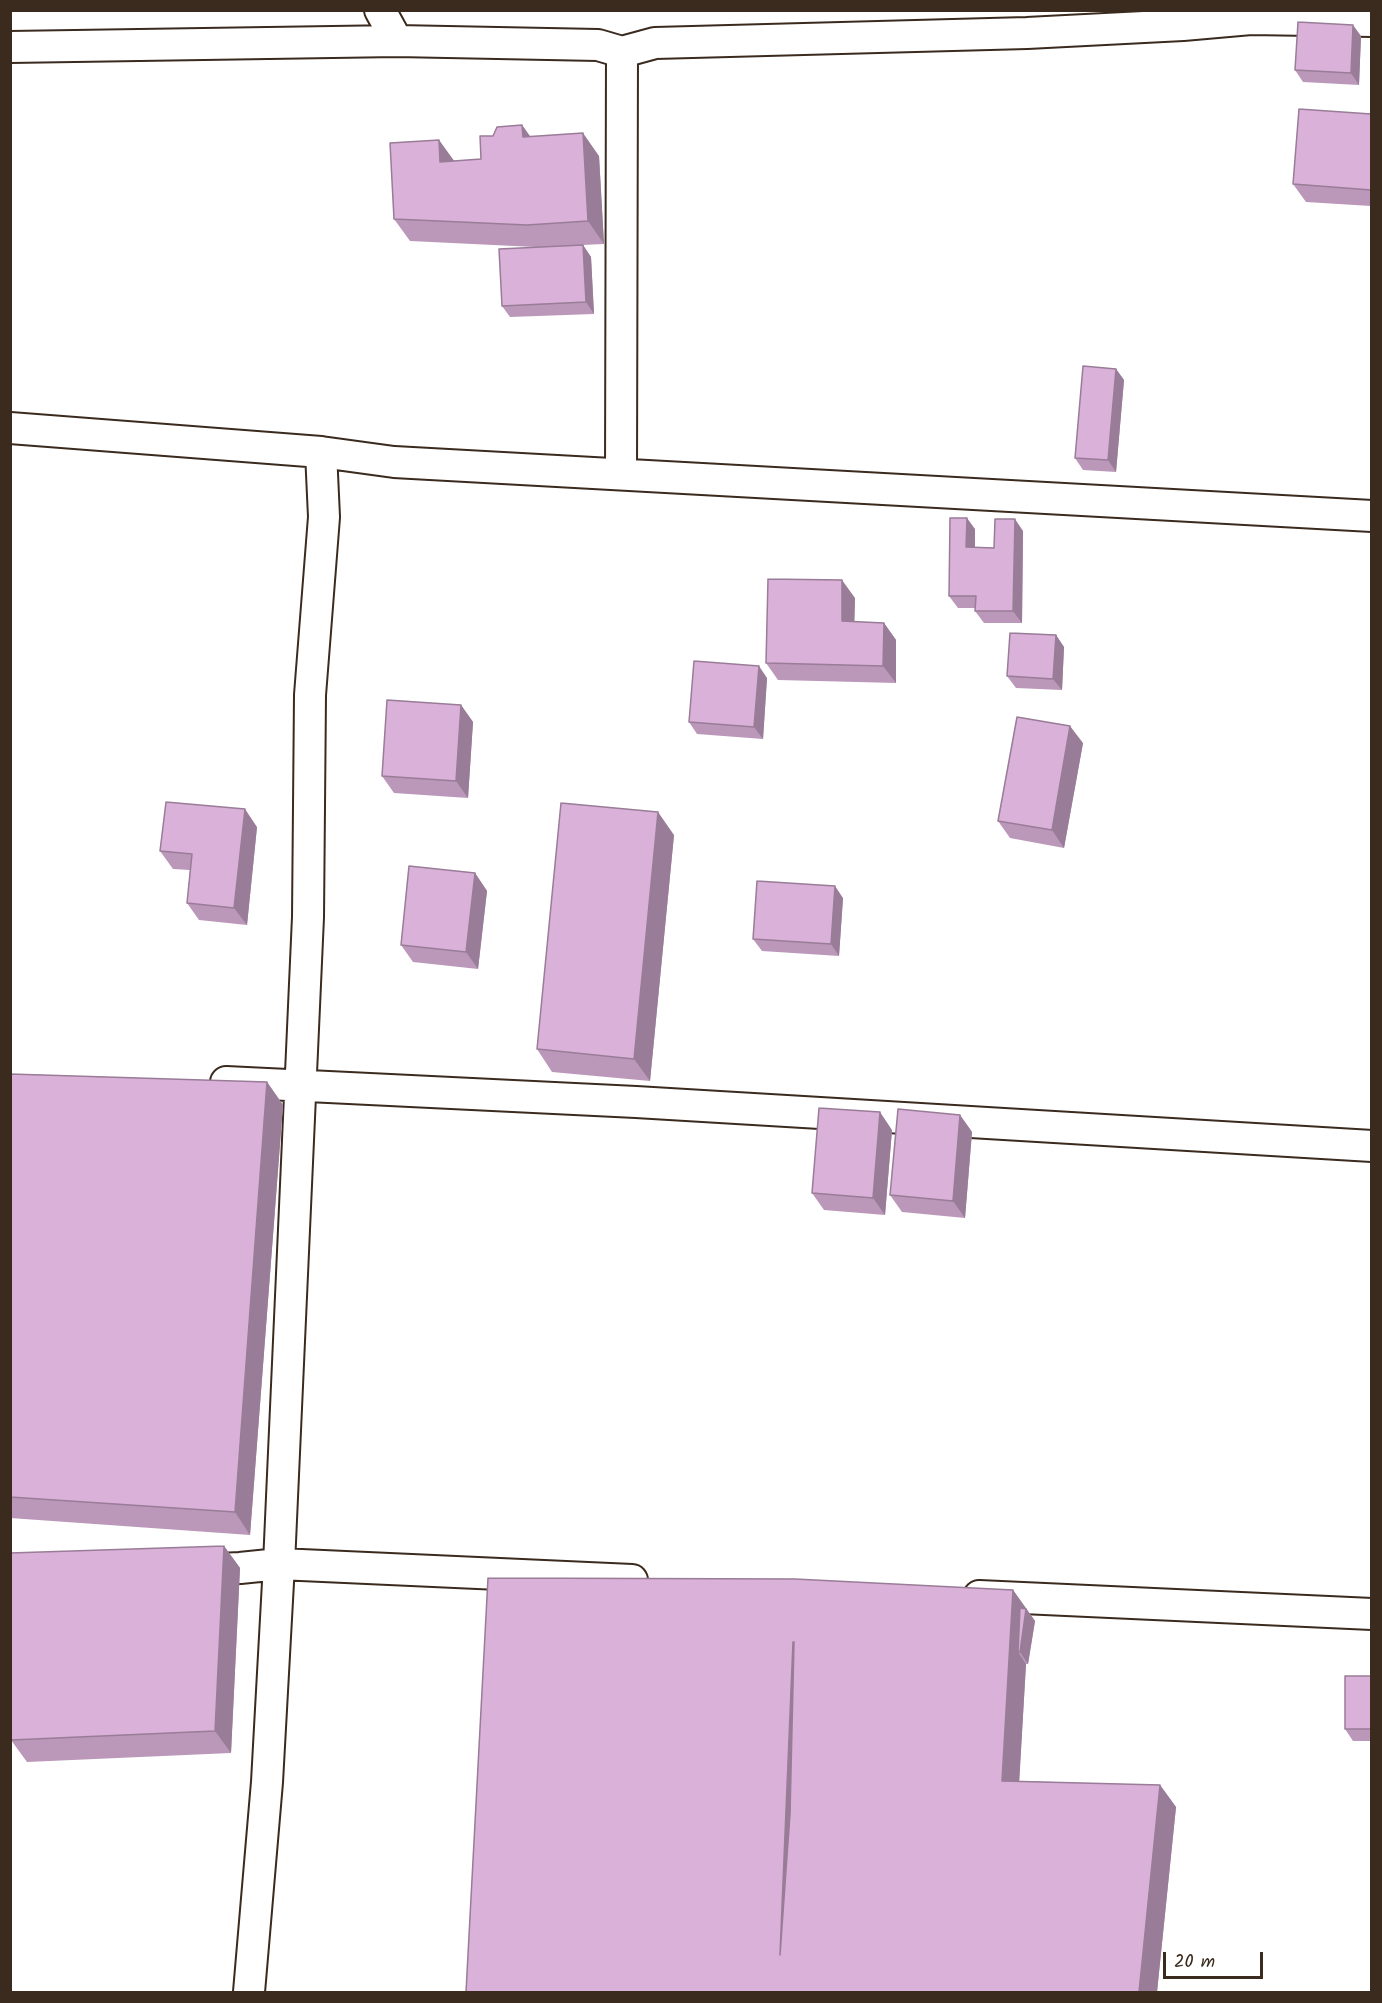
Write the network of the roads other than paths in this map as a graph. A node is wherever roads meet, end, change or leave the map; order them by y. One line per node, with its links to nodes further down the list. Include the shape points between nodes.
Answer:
1 (380, 10): 3 (street)
2 (1371, 21): 5 (street, via 1251,19 1027,33 655,43)
3 (397, 41): 4 (street); 5 (street, via 598,45)
4 (10, 47)
5 (622, 52): 8 (street)
6 (10, 429): 7 (street)
7 (321, 452): 8 (street, via 394,462); 11 (street, via 324,517 310,695 308,917)
8 (621, 474): 9 (street)
9 (1371, 516)
10 (197, 1081): 11 (street)
11 (301, 1086): 12 (street); 13 (street)
12 (1371, 1146)
13 (279, 1564): 14 (street); 15 (street); 18 (street, via 267,1782)
14 (171, 1568)
15 (656, 1581)
16 (947, 1594): 17 (street)
17 (1371, 1614)
18 (249, 1992)

